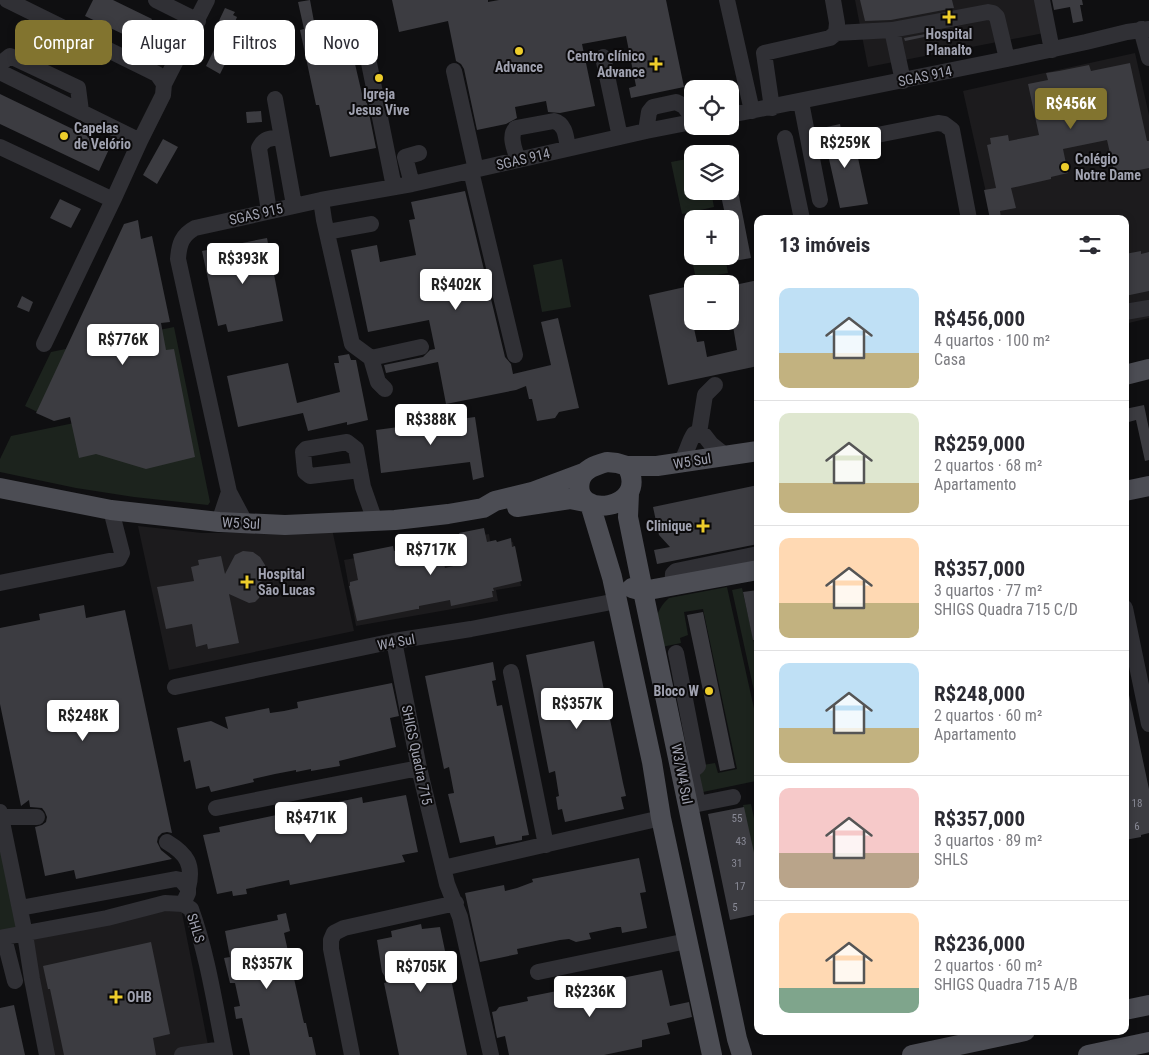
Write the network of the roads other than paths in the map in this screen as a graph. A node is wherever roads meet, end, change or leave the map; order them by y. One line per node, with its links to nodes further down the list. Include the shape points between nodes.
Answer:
1 (7, 0): 24 (street, via 152,70)
2 (156, 0): 7 (street)
3 (207, 0): 8 (street)
4 (727, 0): 15 (street)
5 (833, 0): 11 (street)
6 (1042, 0): 12 (street)
7 (196, 20)
8 (198, 20)
9 (1145, 29): 12 (street, SGAS 914); 16 (street)
10 (892, 30): 11 (street); 17 (street, via 993,13 997,17); 23 (street)
11 (836, 33): 13 (street, via 830,38)
12 (1052, 50): 17 (street, SGAS 914)
13 (764, 53): 15 (street); 28 (street)
14 (603, 57): 35 (street)
15 (740, 58): 30 (street)
16 (1149, 58)
17 (1007, 59): 23 (street, SGAS 914)
18 (0, 64): 29 (street, via 10,56 78,88)
19 (174, 65): 24 (street)
20 (369, 65): 45 (street)
21 (454, 71): 43 (street)
22 (0, 72): 29 (street)
23 (903, 81): 26 (street, SGAS 914)
24 (164, 84): 38 (street, via 163,95)
25 (275, 99): 34 (street)
26 (801, 102): 28 (street, SGAS 914); 48 (street)
27 (684, 106): 33 (street, via 676,102 653,107)
28 (772, 108): 30 (street, SGAS 914)
29 (80, 111): 38 (street)
30 (752, 111): 31 (street, SGAS 914)
31 (739, 113)
32 (684, 124): 33 (street, SGAS 914)
33 (646, 131): 35 (street, SGAS 914)
34 (281, 137): 49 (street); 50 (street, via 262,142 259,148)
35 (620, 137): 40 (street, SGAS 914)
36 (867, 137): 52 (street, via 938,123 952,130)
37 (784, 138): 51 (street)
38 (140, 141): 46 (street)
39 (0, 148): 46 (street, via 106,197 111,199)
40 (568, 148): 42 (street, SGAS 914); 42 (street, via 559,122 516,128 511,137)
41 (419, 153): 44 (street, via 405,157)
42 (518, 160): 43 (street, SGAS 914)
43 (474, 170): 44 (street, SGAS 915); 59 (street)
44 (412, 184): 45 (street, SGAS 915)
45 (394, 187): 47 (street, SGAS 915)
46 (115, 196): 57 (street)
47 (322, 200): 49 (street, SGAS 915); 54 (street)
48 (820, 200)
49 (294, 205): 50 (street, SGAS 915)
50 (269, 211): 75 (street, SGAS 915, via 195,228 187,233 178,249)
51 (801, 215)
52 (968, 215)
53 (371, 224): 54 (street)
54 (327, 232): 60 (street, via 352,344)
55 (1149, 308): 56 (street)
56 (1129, 311)
57 (44, 344)
58 (421, 346): 60 (street)
59 (515, 355)
60 (371, 358): 64 (street, via 378,382)
61 (1149, 369): 62 (main road)
62 (1129, 374)
63 (715, 385): 65 (street, via 705,394)
64 (385, 389)
65 (699, 434): 67 (street, via 704,434); 68 (street, via 691,438)
66 (754, 452): 67 (main road, W5 Sul)
67 (726, 456): 68 (main road, W5 Sul)
68 (680, 463): 69 (main road, W5 Sul)
69 (626, 466): 71 (main road, via 607,462); 76 (main road, via 632,482)
70 (360, 470): 80 (street)
71 (584, 473): 77 (main road, via 580,495); 78 (main road, W5 Sul, via 532,492 495,501)
72 (1149, 486): 74 (main road)
73 (0, 488): 79 (main road, W5 Sul)
74 (1129, 490)
75 (229, 492): 81 (street); 82 (street, SGAS 915)
76 (629, 493): 77 (main road, via 616,502 599,506); 88 (main road, W3/W4 Sul, via 628,517)
77 (588, 503): 78 (main road, W5 Sul, via 570,499); 85 (main road, W3/W4 Sul)
78 (483, 508): 80 (main road, W5 Sul)
79 (111, 510): 81 (main road, W5 Sul); 86 (street, via 122,552 119,559)
80 (376, 521): 82 (main road, W5 Sul)
81 (219, 522): 82 (main road, W5 Sul)
82 (246, 524)
83 (754, 555): 87 (street, via 676,571)
84 (754, 571): 87 (main road)
85 (612, 576): 88 (main road); 89 (main road, W3/W4 Sul)
86 (0, 583)
87 (672, 586): 88 (main road); 90 (main road, via 654,597)
88 (643, 591): 90 (main road, W3/W4 Sul)
89 (617, 600): 92 (street, W4 Sul); 99 (main road, W3/W4 Sul)
90 (648, 614): 98 (main road, W3/W4 Sul)
91 (1129, 622): 95 (street)
92 (394, 641): 96 (street, W4 Sul); 100 (street, SHIGS Quadra 715)
93 (676, 652): 102 (street, via 698,766 691,772)
94 (511, 672): 108 (street)
95 (1144, 673): 97 (street)
96 (175, 686)
97 (1149, 724)
98 (679, 757): 99 (main road); 102 (main road, W3/W4 Sul)
99 (652, 762): 106 (main road, W3/W4 Sul)
100 (419, 768): 103 (street); 109 (street, SHIGS Quadra 715)
101 (733, 798): 102 (street)
102 (693, 805): 120 (main road, W3/W4 Sul)
103 (216, 808)
104 (0, 815): 105 (street); 113 (street)
105 (37, 817)
106 (661, 818): 108 (street); 116 (main road, W3/W4 Sul)
107 (167, 842): 110 (street, via 189,863)
108 (546, 845): 109 (street)
109 (443, 868): 111 (street, SHIGS Quadra 715)
110 (188, 888): 112 (street); 113 (street, via 176,879)
111 (456, 903): 130 (street, via 334,933 332,960); 131 (street, SHIGS Quadra 715)
112 (183, 904): 114 (street, SHLS, via 165,903); 126 (street, SHLS, via 191,909 195,921)
113 (20, 908): 114 (street)
114 (25, 934): 115 (street, SHLS); 118 (street)
115 (2, 938): 119 (street)
116 (687, 941): 117 (street); 121 (main road, W3/W4 Sul)
117 (538, 972)
118 (32, 979): 119 (street); 128 (street)
119 (7, 983)
120 (727, 985): 121 (main road); 133 (main road, W3/W4 Sul)
121 (698, 992): 132 (main road, W3/W4 Sul)
122 (1149, 1005): 123 (main road)
123 (1129, 1009)
124 (1007, 1035): 127 (main road)
125 (1149, 1042): 134 (main road)
126 (224, 1052): 129 (street)
127 (924, 1054)
128 (47, 1055)
129 (182, 1055)
130 (352, 1055)
131 (491, 1055)
132 (712, 1055)
133 (742, 1055)
134 (1088, 1055)

